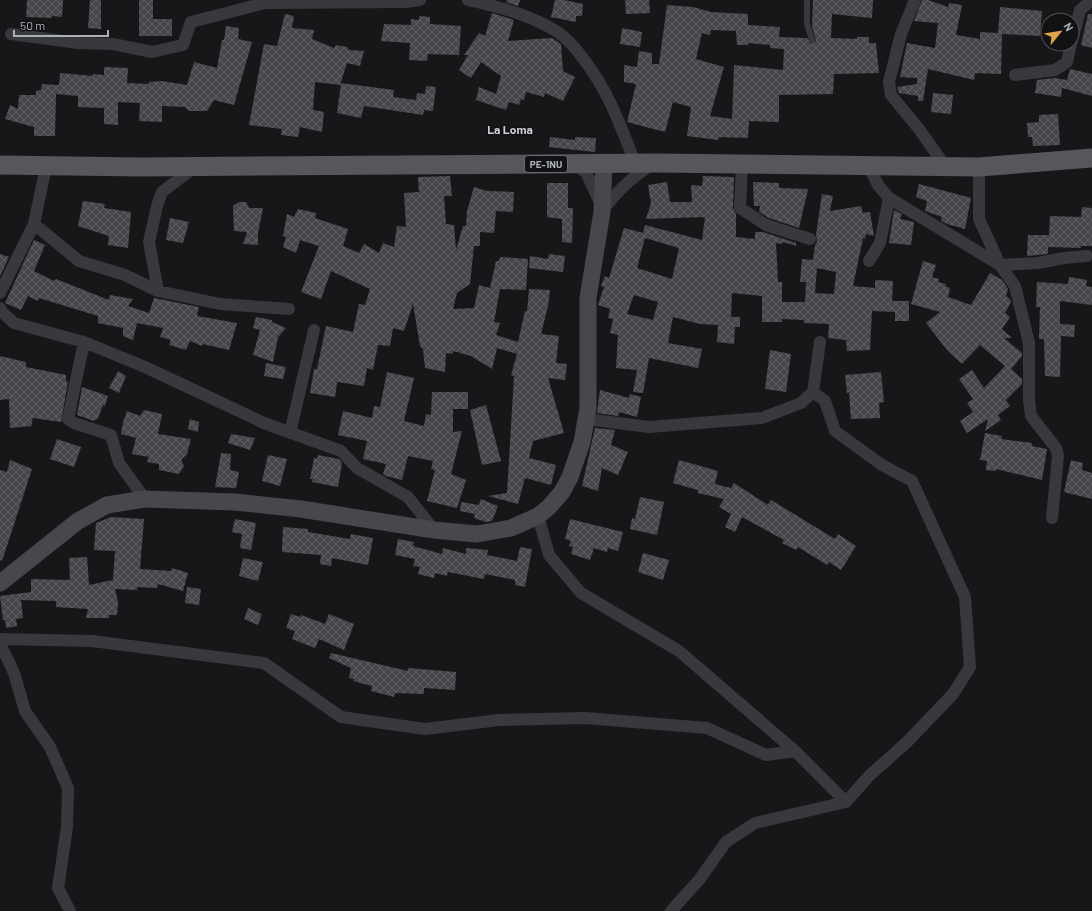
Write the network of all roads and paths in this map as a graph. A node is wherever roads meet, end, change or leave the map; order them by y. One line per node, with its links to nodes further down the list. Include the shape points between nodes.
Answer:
1 (420, 0): 6 (street)
2 (468, 0): 7 (street)
3 (807, 0): 10 (lane, via 807,24)
4 (915, 0): 21 (street, via 901,34 890,82 891,96 919,129)
5 (1092, 0): 8 (street)
6 (262, 2): 9 (street, via 191,22 184,45 152,52 112,44 78,43)
7 (490, 2): 14 (street, via 560,33 575,48 597,75 612,102)
8 (1079, 12)
9 (11, 34)
10 (812, 40)
11 (1069, 52): 12 (street, via 1067,62 1055,70)
12 (1015, 75)
13 (1092, 158): 24 (main road, PE-1NU)
14 (635, 163): 15 (main road, PE-1NU); 17 (main road, PE-1NU)
15 (655, 163): 18 (main road, PE-1NU); 26 (street, via 629,180)
16 (577, 164): 17 (main road, PE-1NU); 23 (main road, PE-1NU); 26 (street, via 591,181)
17 (604, 164): 26 (main road)
18 (742, 164): 20 (main road, PE-1NU); 28 (street, via 740,208 766,225)
19 (0, 165): 22 (main road, PE-1NU)
20 (868, 165): 21 (main road, PE-1NU); 25 (street, via 878,185)
21 (945, 166): 24 (main road, PE-1NU)
22 (46, 167): 23 (main road, PE-1NU); 27 (street)
23 (195, 167): 32 (street, via 162,192 157,206 149,242)
24 (979, 167): 31 (street, via 979,219)
25 (889, 198): 30 (street, via 880,243); 31 (street)
26 (602, 212): 40 (main road, via 588,298)
27 (34, 224): 32 (street, via 79,261 125,275); 33 (street)
28 (810, 239)
29 (1087, 256): 31 (street)
30 (868, 261)
31 (1000, 265): 44 (street, via 1015,286 1030,343 1031,416 1056,448 1058,456)
32 (158, 291): 35 (street, via 220,304)
33 (0, 293)
34 (0, 308): 37 (street, via 0,311 14,323)
35 (289, 309)
36 (314, 330): 41 (street)
37 (84, 342): 41 (street); 42 (street, via 68,419 110,435 119,463)
38 (820, 342): 39 (street)
39 (813, 392): 40 (street, via 801,403 762,418 649,427); 50 (street, via 825,401 835,431 882,465 912,480 965,597 970,667 953,694)
40 (586, 419): 43 (main road, via 582,442 570,477 562,492)
41 (290, 433): 45 (street, via 341,451 357,468 408,497)
42 (145, 499): 45 (main road, via 186,499 286,507); 46 (main road, via 107,505 78,521)
43 (538, 516): 45 (main road, via 525,523 494,532 477,534); 49 (street, via 549,555 581,593 679,651)
44 (1052, 518)
45 (434, 530)
46 (0, 583)
47 (0, 639): 49 (street, via 92,641 264,664 342,717 425,729 499,720 585,718 707,728 766,755)
48 (0, 643): 51 (street, via 14,673 25,711 50,747 68,788 67,827 58,888)
49 (795, 751): 50 (street)
50 (846, 802): 52 (street, via 755,823 726,842)
51 (70, 911)
52 (671, 911)

